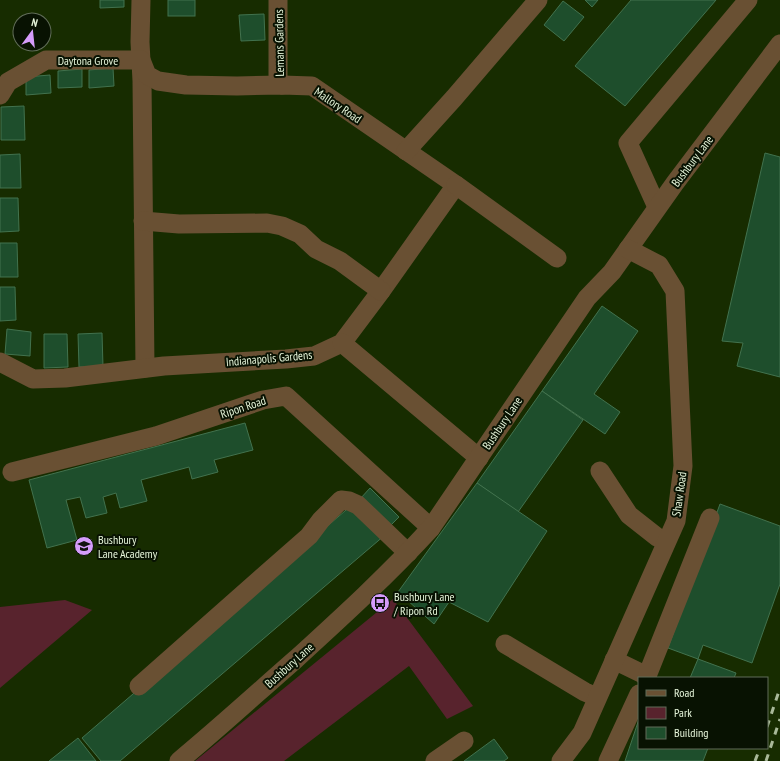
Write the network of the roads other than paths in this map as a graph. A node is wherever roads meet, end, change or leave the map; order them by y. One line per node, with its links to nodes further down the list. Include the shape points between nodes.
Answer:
1 (141, 0): 6 (street, Mallory Road)
2 (278, 0): 7 (street, Lemans Gardens, via 278,80)
3 (538, 0): 9 (street)
4 (748, 0): 11 (street, via 628,143)
5 (780, 44): 11 (street, Bushbury Lane)
6 (141, 60): 7 (street, Mallory Road, via 147,75 158,82 186,85); 8 (street, Daytona Grove, via 46,60 8,82); 12 (street, Mallory Road)
7 (282, 85): 9 (street, Mallory Road, via 312,86)
8 (0, 95)
9 (406, 151): 10 (street, Mallory Road)
10 (453, 189): 14 (street, Mallory Road); 15 (street, Indianapolis Gardens)
11 (657, 207): 13 (street, Bushbury Lane)
12 (143, 221): 15 (street, via 179,224 266,223 282,226 300,234 316,249 340,261); 18 (street, Mallory Road)
13 (628, 249): 19 (street, Bushbury Lane, via 612,272 587,298); 24 (street, Shaw Road, via 659,265 675,291 683,466 676,520)
14 (556, 258)
15 (381, 292): 16 (street, Indianapolis Gardens)
16 (342, 343): 18 (street, Indianapolis Gardens, via 314,356 286,360); 19 (street)
17 (0, 362): 18 (street, via 33,379 65,378)
18 (136, 369)
19 (479, 458): 23 (street, Bushbury Lane)
20 (600, 471): 24 (street, via 629,515)
21 (12, 472): 23 (street, Ripon Road, via 156,436 263,400 286,396)
22 (710, 518): 28 (street)
23 (431, 528): 25 (street, Bushbury Lane)
24 (666, 542): 27 (street, Shaw Road)
25 (408, 553): 29 (street, via 358,505 341,500 309,536); 33 (street, Bushbury Lane, via 326,632)
26 (505, 644): 31 (street)
27 (614, 660): 28 (street); 31 (street, Shaw Road)
28 (647, 677)
29 (139, 686)
30 (638, 696): 36 (street)
31 (597, 698): 35 (street, Shaw Road, via 582,733)
32 (464, 741): 34 (street)
33 (179, 761)
34 (435, 761)
35 (561, 761)
36 (608, 761)

